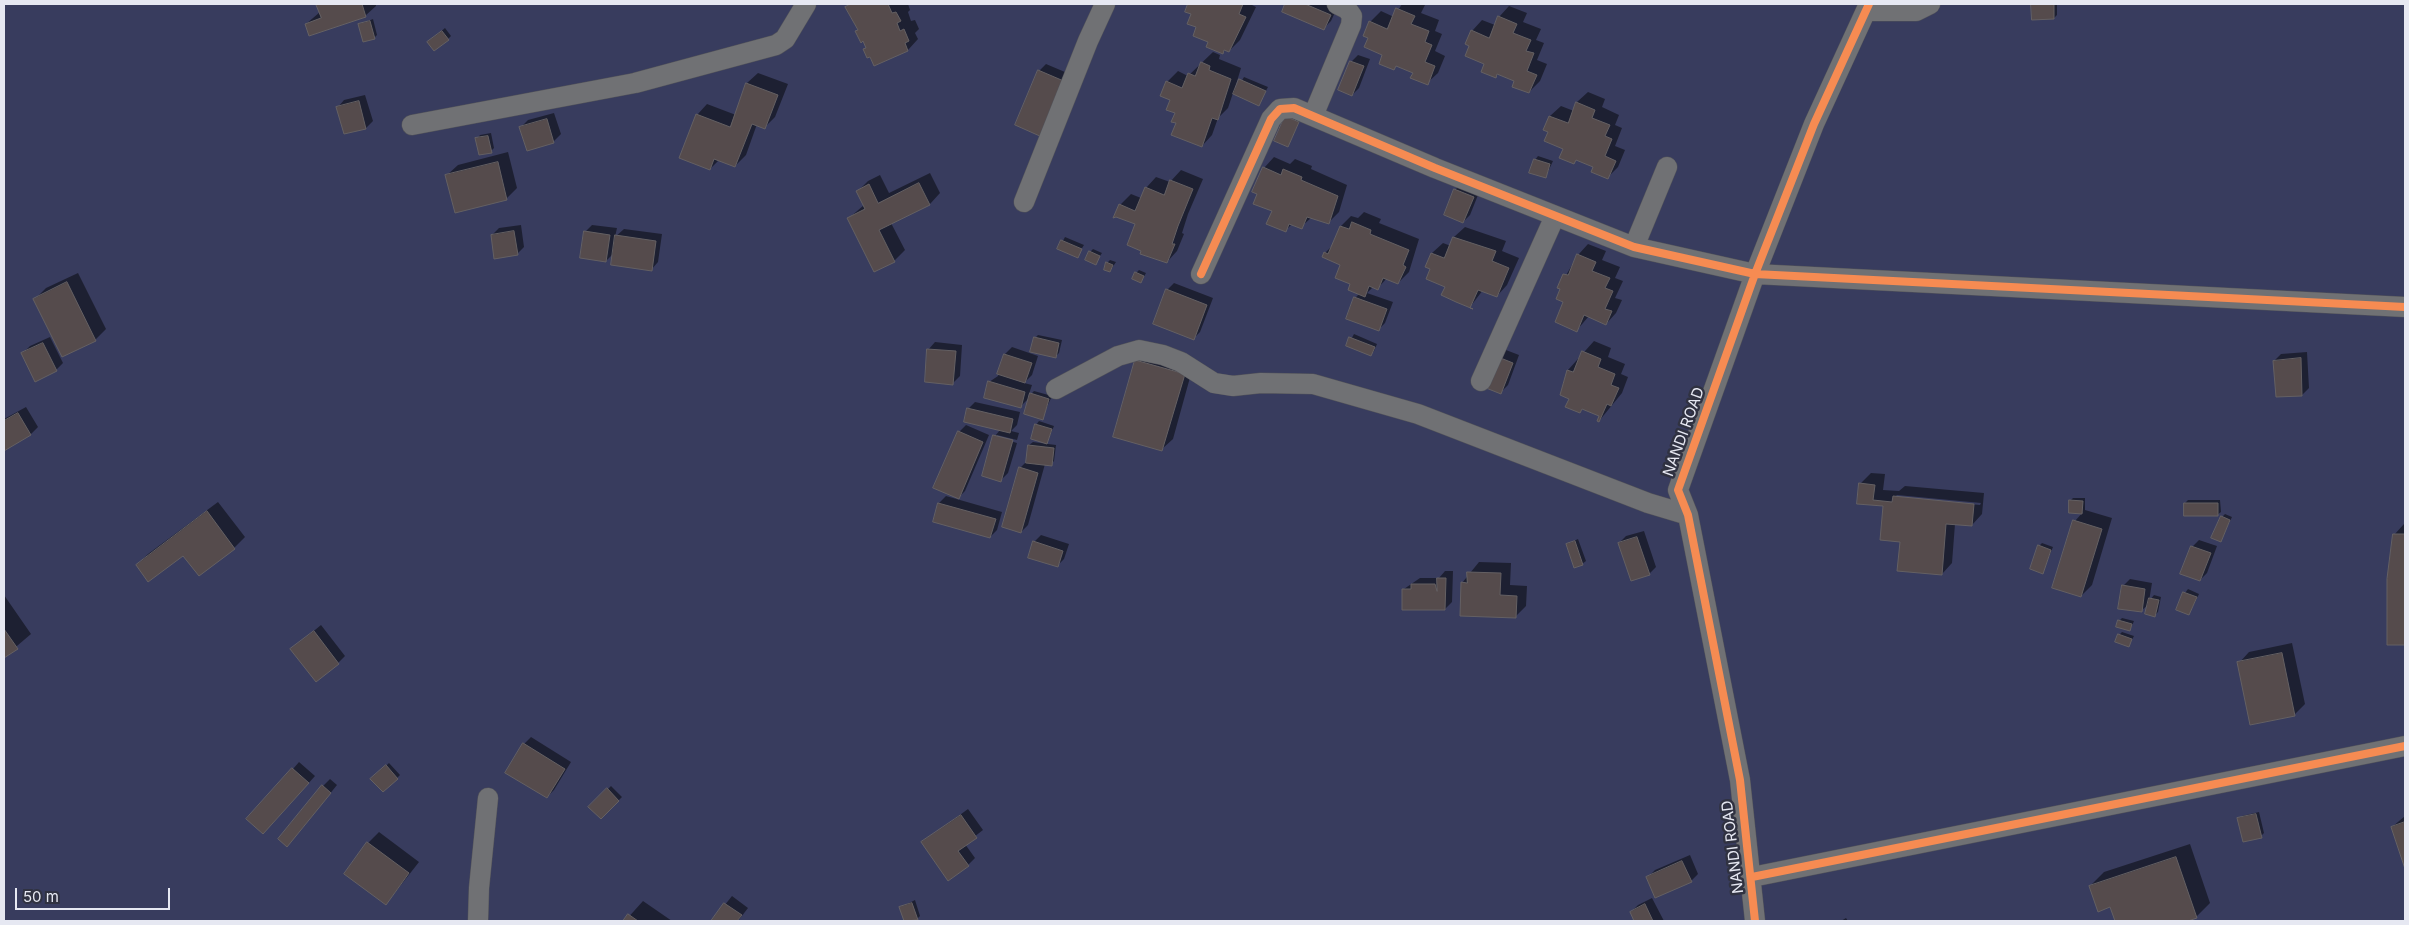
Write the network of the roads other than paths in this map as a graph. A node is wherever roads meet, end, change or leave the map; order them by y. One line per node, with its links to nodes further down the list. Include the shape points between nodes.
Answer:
1 (806, 4): 7 (street, via 788,34 776,45 635,83)
2 (1105, 4): 9 (street)
3 (1337, 4): 6 (street, via 1352,16 1351,25)
4 (1930, 4): 5 (street, via 1916,11)
5 (1868, 8): 13 (street, NANDI ROAD, via 1814,124)
6 (1312, 116): 10 (street); 12 (street, via 1294,108 1280,109 1271,119)
7 (412, 126)
8 (1667, 167): 11 (street)
9 (1024, 202)
10 (1555, 216): 11 (street); 15 (street)
11 (1634, 247): 13 (street)
12 (1200, 274)
13 (1755, 274): 14 (street); 17 (street, NANDI ROAD, via 1678,490)
14 (2405, 308)
15 (1481, 380)
16 (1056, 390): 17 (street, via 1118,356 1139,350 1181,362 1214,383 1233,386 1313,384 1418,414)
17 (1688, 516): 20 (street, NANDI ROAD, via 1740,780 1743,827)
18 (2405, 746): 20 (street)
19 (488, 798): 21 (street)
20 (1752, 877): 22 (street, NANDI ROAD)
21 (478, 921)
22 (1755, 921)

